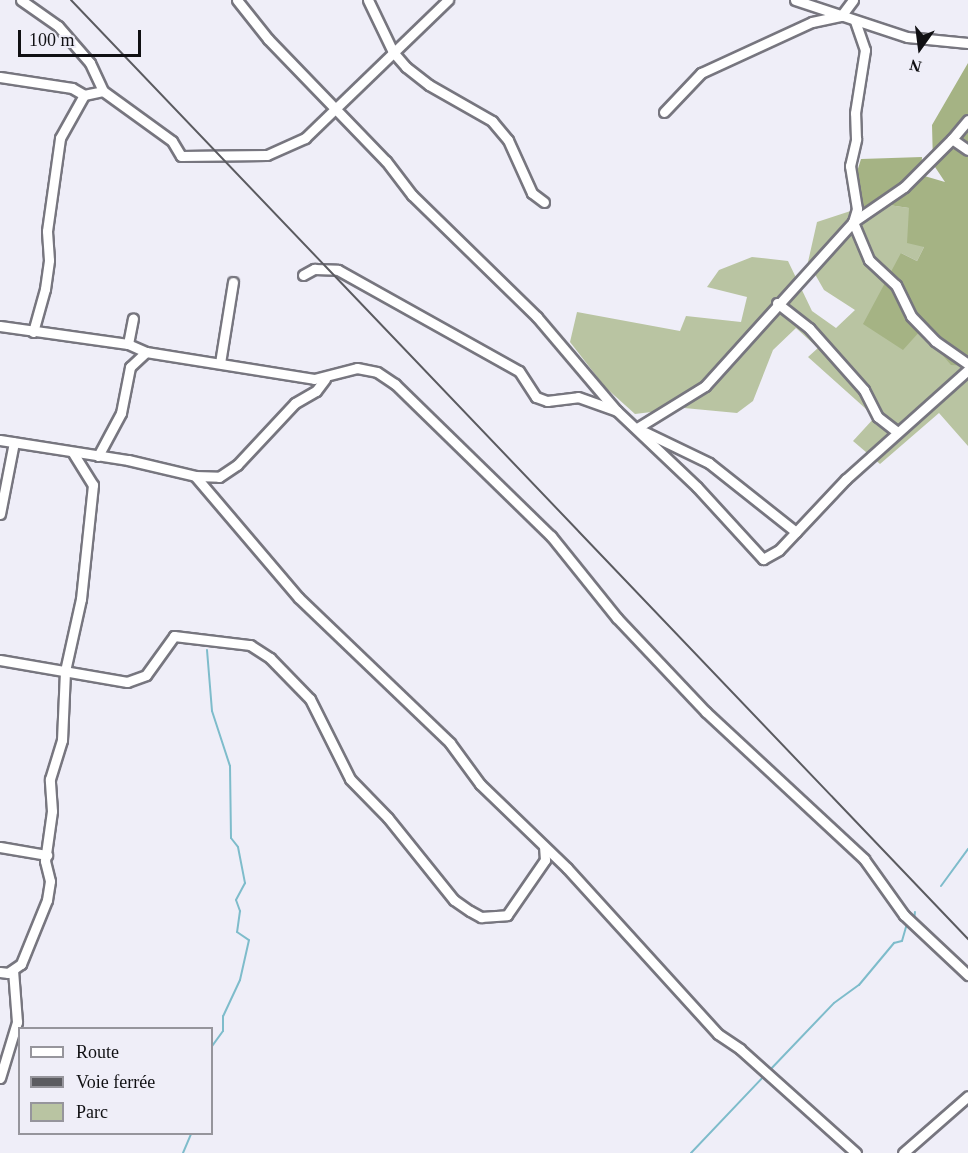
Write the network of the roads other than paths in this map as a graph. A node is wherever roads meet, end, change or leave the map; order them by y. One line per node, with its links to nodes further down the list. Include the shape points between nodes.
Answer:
1 (21, 0): 12 (street, via 58,26 90,63)
2 (237, 0): 14 (street, via 268,39)
3 (368, 0): 10 (street)
4 (448, 0): 10 (street)
5 (795, 0): 7 (street)
6 (853, 0): 7 (street)
7 (841, 16): 8 (street); 15 (street, via 812,22 701,73)
8 (855, 21): 9 (street, via 908,36); 20 (street, via 865,50 850,166 857,208)
9 (968, 42)
10 (393, 52): 14 (street); 19 (street, via 429,85 492,121 508,140 532,193)
11 (0, 77): 13 (street, via 72,88)
12 (103, 91): 13 (street); 14 (street, via 172,141 181,156 217,153 251,158 283,150 305,138)
13 (84, 95): 26 (street, via 60,138 47,231 45,289)
14 (336, 106): 33 (street, via 412,195 537,317)
15 (664, 112)
16 (968, 120): 17 (street)
17 (952, 139): 18 (street); 20 (street, via 904,187)
18 (968, 150)
19 (544, 202)
20 (853, 222): 23 (street); 30 (street, via 869,260 896,285 911,316 935,341)
21 (303, 275): 33 (street, via 314,269 338,270 519,371 536,397 547,401 578,397)
22 (233, 282): 29 (street)
23 (777, 303): 34 (street, via 705,386); 35 (street, via 809,328 864,390 878,417)
24 (133, 318): 27 (street)
25 (0, 326): 26 (street)
26 (33, 332): 27 (street)
27 (128, 344): 28 (street)
28 (146, 352): 29 (street); 39 (street, via 130,367 121,413)
29 (220, 363): 32 (street, via 242,370)
30 (968, 364)
31 (968, 370): 35 (street)
32 (326, 379): 40 (street, via 316,391 295,403 237,465 219,477); 50 (street, via 357,368 377,372 395,384 551,536 611,612 706,712 864,859 904,915)
33 (618, 411): 34 (street)
34 (637, 428): 42 (street, via 709,463); 42 (street, via 697,487 758,556 769,556)
35 (896, 431): 42 (street)
36 (0, 440): 37 (street)
37 (14, 442): 38 (street); 41 (street)
38 (72, 452): 39 (street); 44 (street, via 93,485 81,599)
39 (98, 456): 40 (street)
40 (195, 476): 46 (street, via 299,598 450,743 480,784)
41 (0, 514)
42 (796, 532)
43 (0, 660): 44 (street)
44 (65, 671): 46 (street, via 127,682 146,675 174,636 250,645 270,658 310,699 350,779 388,818 454,900 470,911 481,917 507,915 545,860); 47 (street, via 62,740 50,779 52,811)
45 (0, 847): 47 (street)
46 (544, 847): 53 (street, via 718,1034)
47 (47, 855): 48 (street, via 47,900 21,964)
48 (14, 970): 49 (street); 51 (street, via 17,1022)
49 (0, 972)
50 (968, 975)
51 (0, 1078)
52 (968, 1095): 54 (street)
53 (856, 1153)
54 (903, 1153)

